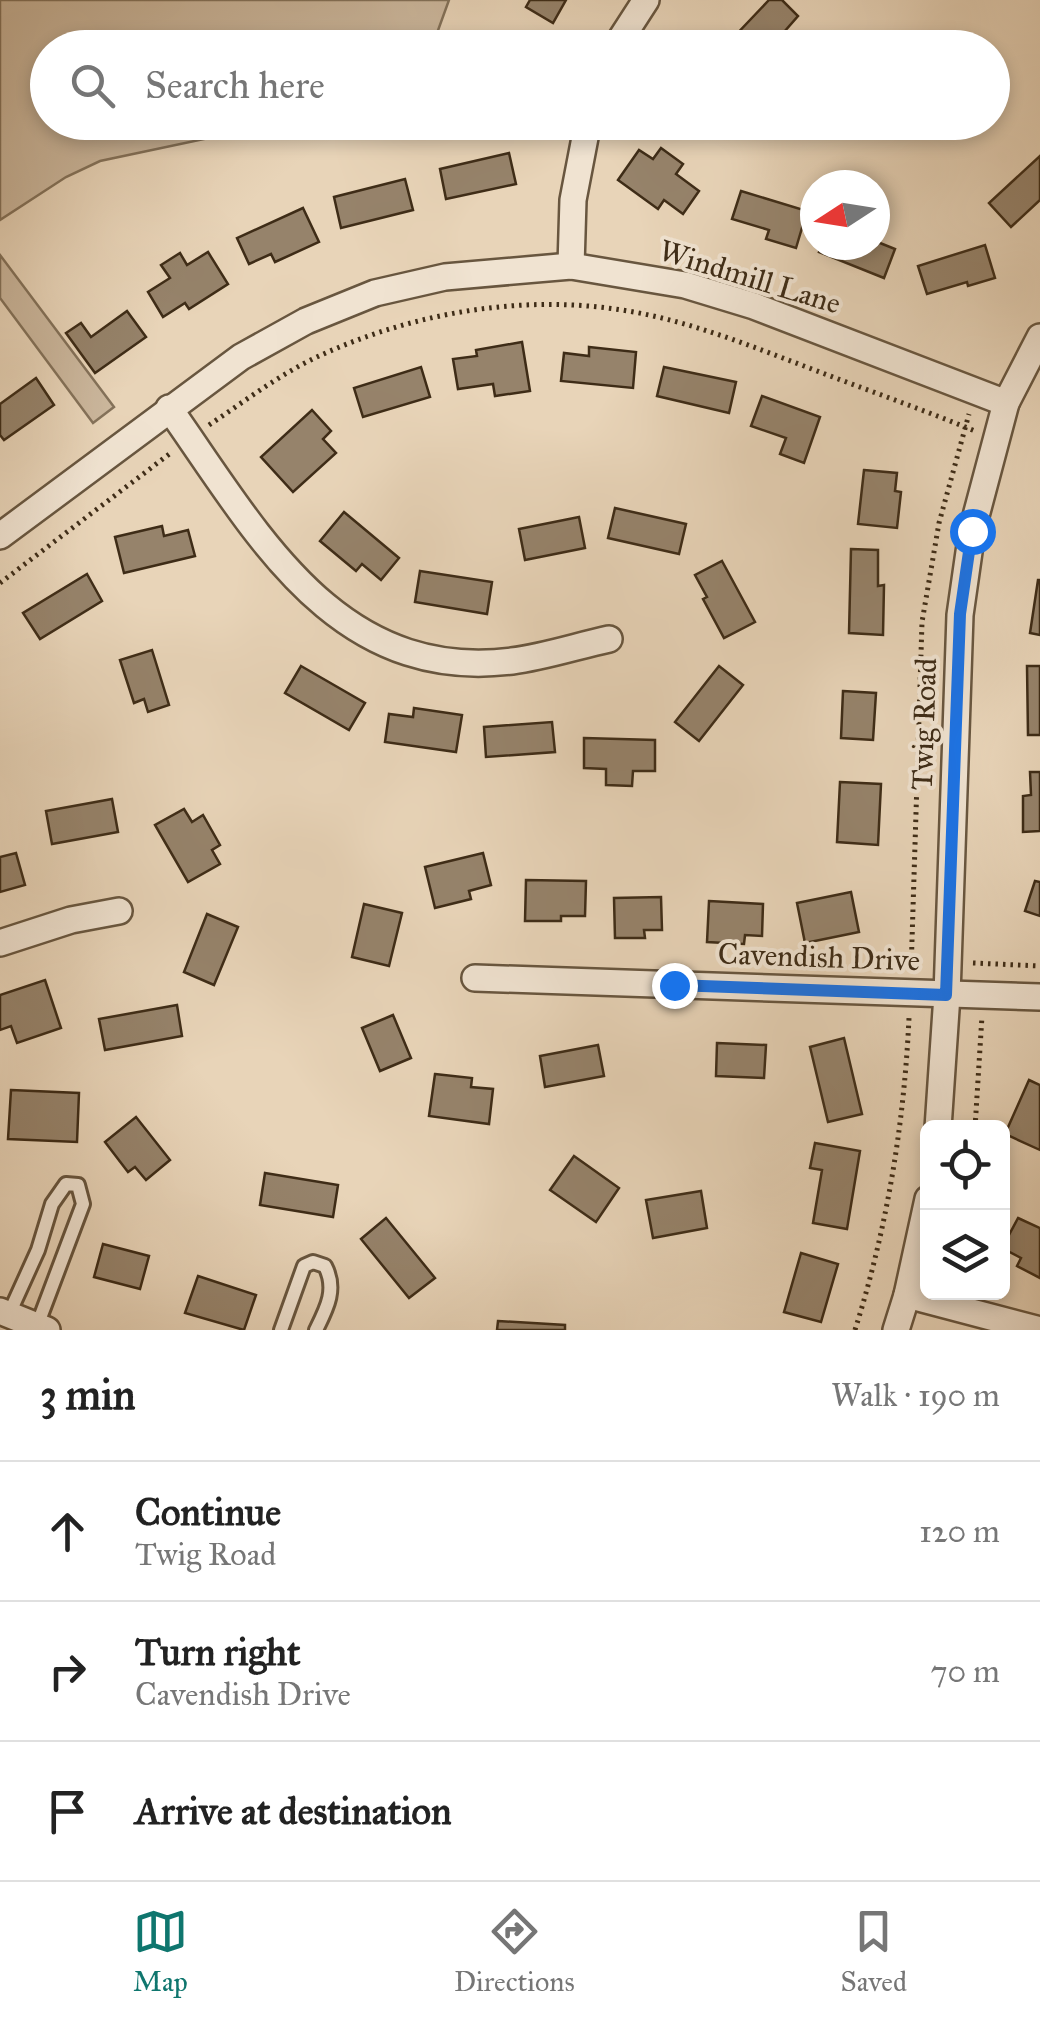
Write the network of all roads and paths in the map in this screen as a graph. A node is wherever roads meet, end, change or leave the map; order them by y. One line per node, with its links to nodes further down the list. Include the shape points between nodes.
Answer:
1 (646, 0): 2 (street)
2 (627, 30)
3 (584, 140): 4 (street, via 572,200)
4 (571, 266): 6 (street, Windmill Lane, via 685,285 754,306); 8 (street, Windmill Lane, via 446,276 376,294 241,356)
5 (1040, 336): 7 (street, Twig Road)
6 (976, 392): 7 (street, Windmill Lane); 9 (path)
7 (1006, 403): 11 (street, Twig Road)
8 (169, 408): 10 (street); 12 (street, Windmill Lane)
9 (965, 427): 10 (path, via 682,323 614,309 550,306 479,308 360,340 271,382); 11 (path); 19 (path, via 938,522 922,622)
10 (191, 439): 13 (path); 14 (street, via 283,566 328,611 380,644 450,662 511,661)
11 (996, 440): 20 (street, Twig Road, via 972,531 960,614)
12 (0, 536)
13 (0, 584)
14 (609, 639)
15 (120, 911): 16 (street)
16 (0, 943)
17 (984, 964): 21 (path)
18 (475, 978): 19 (street, Cavendish Drive)
19 (910, 993): 20 (street, Cavendish Drive); 31 (path, via 889,1205)
20 (946, 995): 21 (street, Cavendish Drive); 23 (street, Twig Road)
21 (982, 996): 22 (street, Cavendish Drive); 24 (path)
22 (1040, 997)
23 (938, 1120)
24 (975, 1120)
25 (926, 1210): 26 (street)
26 (907, 1295): 32 (street); 33 (street)
27 (4, 1313): 28 (street); 28 (lane, via 38,1250 52,1204 66,1184 78,1185 83,1204)
28 (42, 1328)
29 (281, 1330): 30 (lane, via 304,1266 313,1262 332,1279)
30 (316, 1330)
31 (855, 1330)
32 (896, 1330)
33 (1040, 1330)

